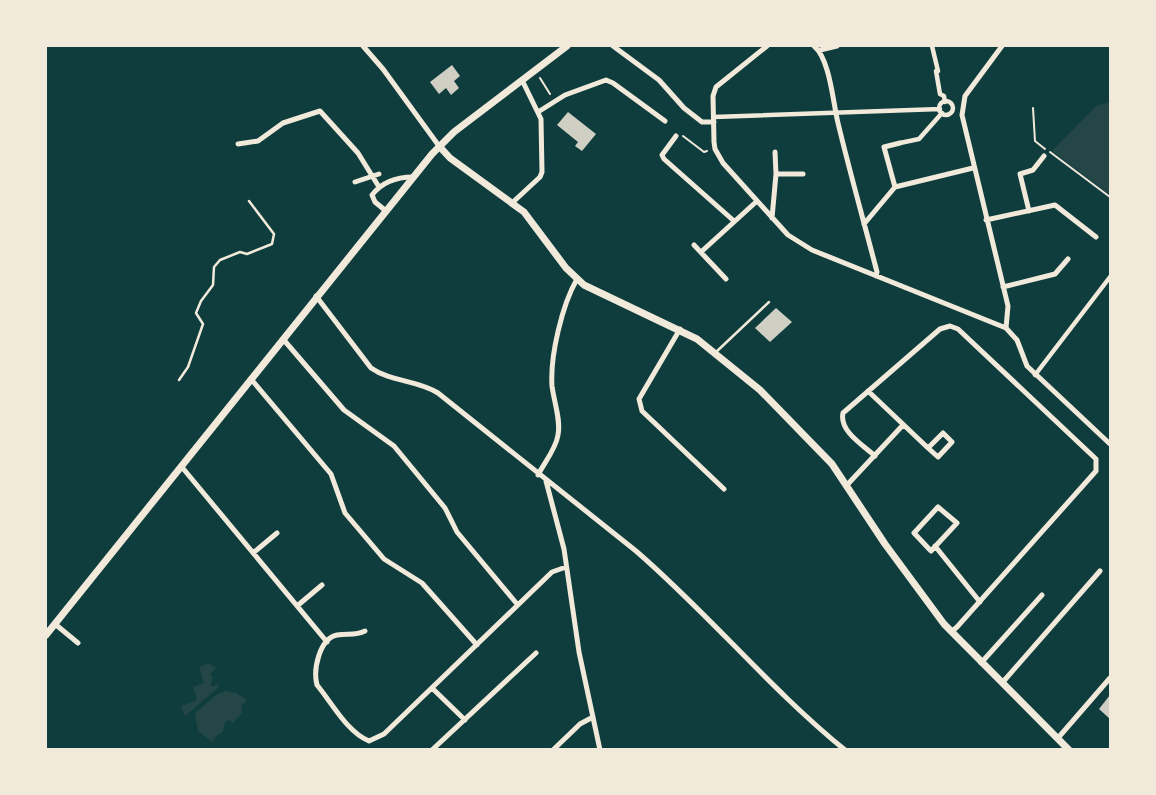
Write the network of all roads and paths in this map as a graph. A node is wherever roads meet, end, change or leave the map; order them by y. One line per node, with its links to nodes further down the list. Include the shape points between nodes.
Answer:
1 (363, 46): 24 (street)
2 (566, 46): 9 (street)
3 (614, 46): 19 (street, via 659,80 702,122)
4 (767, 46): 19 (street, via 716,87)
5 (837, 46): 8 (street)
6 (932, 46): 12 (street)
7 (1002, 46): 13 (street, via 968,91)
8 (817, 48): 18 (street)
9 (535, 70): 10 (street); 11 (path)
10 (522, 80): 17 (street); 24 (street)
11 (554, 101): 17 (street); 20 (street, via 602,81 613,83)
12 (945, 102): 14 (street); 16 (street)
13 (962, 107): 14 (street); 28 (street)
14 (953, 108): 16 (street, via 949,114)
15 (1033, 108): 36 (path, via 1035,141)
16 (941, 111): 18 (street); 22 (street, via 919,139)
17 (538, 112): 39 (street, via 542,174)
18 (836, 112): 19 (street); 45 (street)
19 (714, 120): 25 (street)
20 (665, 121)
21 (676, 134): 25 (path, via 704,152); 44 (street, via 663,150 664,159)
22 (900, 143): 35 (street, via 884,147)
23 (238, 144): 31 (street, via 258,141 283,123 320,111)
24 (439, 146): 32 (street); 39 (street)
25 (715, 149): 38 (street)
26 (775, 152): 29 (street)
27 (1044, 156): 41 (street, via 1033,170 1020,174)
28 (973, 168): 35 (street); 43 (street)
29 (776, 174): 30 (street); 42 (street)
30 (803, 174)
31 (376, 175): 33 (street); 34 (street)
32 (413, 177): 34 (street, via 398,177); 40 (street)
33 (355, 182)
34 (379, 187): 40 (street, via 372,195)
35 (895, 187): 45 (street)
36 (1111, 197)
37 (249, 201): 63 (lane, via 274,234 272,244 220,260 214,267 213,285 196,313 203,324)
38 (757, 201): 42 (street); 44 (street)
39 (512, 203): 52 (street, via 530,217)
40 (386, 211): 55 (street)
41 (1029, 211): 43 (street); 46 (street, via 1055,205)
42 (772, 218): 50 (street, via 812,250)
43 (986, 220): 54 (street)
44 (734, 221): 48 (street)
45 (864, 225): 50 (street)
46 (1096, 237)
47 (694, 245): 48 (street)
48 (701, 252): 53 (street)
49 (1068, 259): 54 (street, via 1055,274)
50 (876, 276): 57 (street)
51 (1111, 277): 61 (street)
52 (577, 279): 58 (street); 70 (street, via 553,355 559,432)
53 (726, 279)
54 (1003, 287): 57 (street, via 1008,306)
55 (316, 296): 59 (street); 70 (street, via 371,368 438,393)
56 (769, 302): 60 (lane)
57 (1006, 328): 61 (street)
58 (680, 329): 60 (street); 73 (street, via 639,405)
59 (283, 339): 62 (street); 82 (street, via 344,410 394,446)
60 (715, 353): 72 (street, via 807,437)
61 (1035, 375): 66 (street)
62 (251, 379): 69 (street); 90 (street, via 331,474 345,513 384,559 422,583)
63 (179, 380)
64 (867, 391): 65 (street); 68 (street, via 842,420); 81 (street, via 940,329 954,327 1096,459 1096,471)
65 (903, 425): 67 (street); 68 (street)
66 (1111, 444)
67 (928, 448): 67 (street, via 943,433 953,442 938,457)
68 (875, 456): 72 (street)
69 (181, 466): 76 (street); 84 (street)
70 (538, 475): 71 (street)
71 (546, 481): 77 (street); 102 (street, via 667,577 812,723)
72 (847, 485): 86 (street)
73 (724, 489)
74 (277, 533): 76 (street)
75 (935, 546): 75 (street, via 931,551 914,533 938,507 957,523); 81 (street)
76 (253, 553): 83 (street)
77 (566, 567): 82 (street, via 552,572); 96 (street)
78 (1100, 571): 94 (street)
79 (322, 585): 83 (street)
80 (1042, 595): 92 (street)
81 (980, 602): 86 (street)
82 (517, 604): 90 (street)
83 (297, 606): 88 (street)
84 (55, 624): 87 (street); 89 (street)
85 (365, 631): 88 (street, via 356,636 336,635)
86 (951, 632): 92 (street)
87 (46, 635)
88 (327, 642): 95 (street, via 318,655 317,685 361,738 369,741 384,734)
89 (78, 643)
90 (477, 645): 95 (street)
91 (536, 653): 97 (street)
92 (981, 663): 94 (street)
93 (1111, 678): 98 (street)
94 (1002, 683): 98 (street)
95 (432, 688): 97 (street)
96 (593, 717): 100 (street); 101 (street)
97 (465, 720): 99 (street)
98 (1058, 738): 103 (street)
99 (432, 750)
100 (553, 750)
101 (600, 750)
102 (845, 750)
103 (1069, 750)

